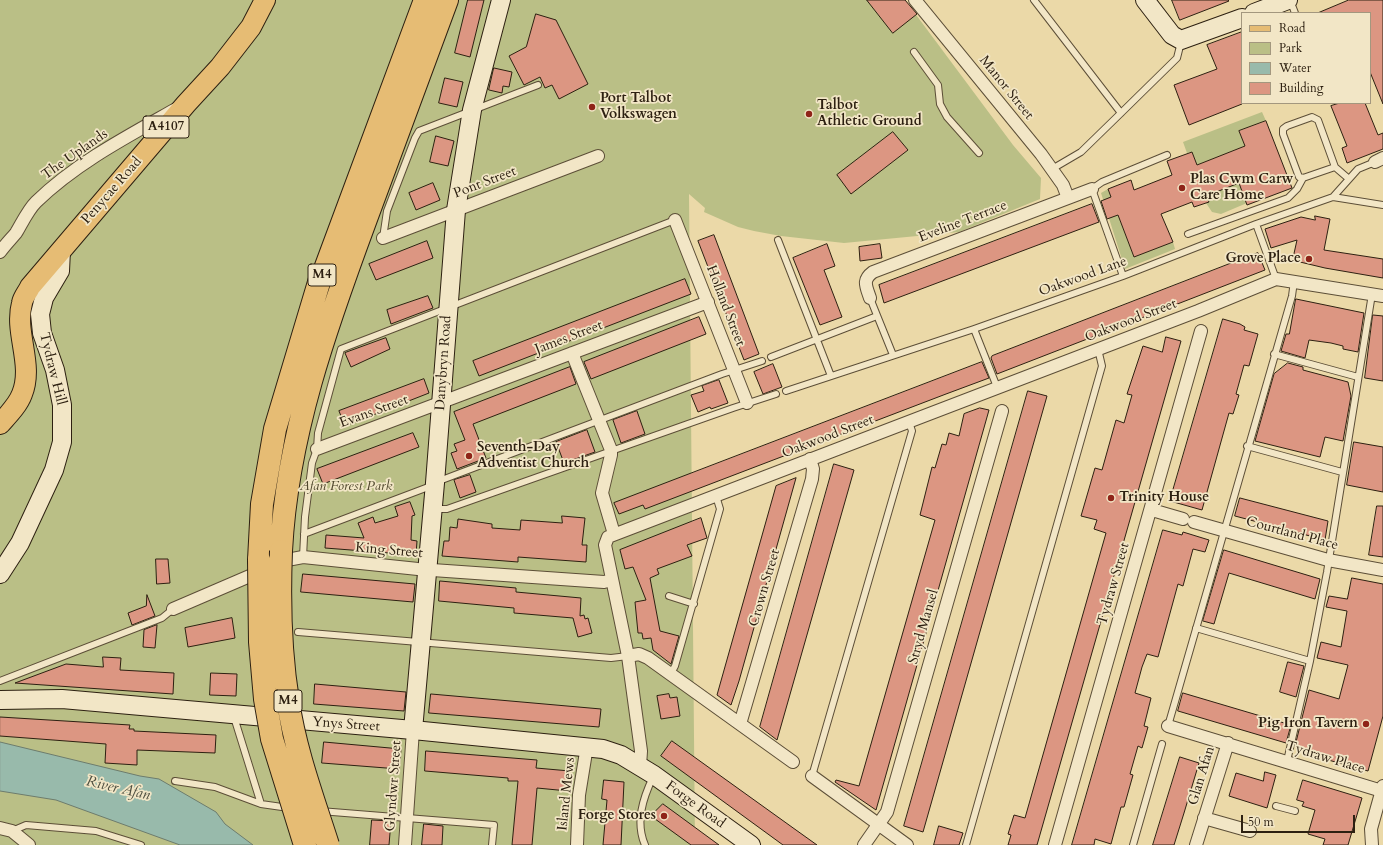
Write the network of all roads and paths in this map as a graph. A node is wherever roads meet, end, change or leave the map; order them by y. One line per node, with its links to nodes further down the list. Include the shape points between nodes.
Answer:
1 (265, 0): 15 (main road, Penycae Road / A4107, via 251,27 220,67)
2 (425, 0): 122 (highway, M4, bridge, via 320,279 278,421 262,504 260,642 265,699 272,739)
3 (447, 0): 123 (highway, M4, bridge, via 340,287 313,369 289,468 281,551 281,641 288,702 310,790)
4 (501, 0): 16 (street, Danybryn Road)
5 (915, 0): 23 (street, Manor Street)
6 (1034, 0): 17 (lane)
7 (1145, 0): 12 (street, via 1172,35)
8 (1289, 0): 9 (street); 10 (lane)
9 (1257, 12)
10 (1295, 12)
11 (1241, 18): 12 (street)
12 (1181, 40): 17 (lane, via 1177,58)
13 (914, 52): 18 (lane, via 938,86 940,104 947,117)
14 (538, 85): 16 (lane)
15 (186, 104): 36 (main road, Penycae Road / A4107); 37 (street, The Uplands, via 85,163 53,187 35,204)
16 (472, 110): 30 (street, Danybryn Road); 34 (lane, via 419,131 387,211)
17 (1121, 113): 23 (lane, via 1081,152)
18 (979, 153)
19 (1167, 155): 26 (lane, via 1102,182)
20 (598, 156): 30 (street, Pont Street)
21 (1379, 160): 25 (lane, Oakwood Lane, via 1358,169)
22 (1335, 167): 24 (lane); 24 (lane, via 1318,120 1312,117 1283,129 1296,174); 25 (lane)
23 (1052, 169): 28 (street, Manor Street)
24 (1303, 178): 33 (lane, via 1288,198)
25 (1349, 179): 27 (lane, Oakwood Lane)
26 (1092, 189): 28 (street, Eveline Terrace); 38 (lane)
27 (1333, 197): 29 (lane); 32 (lane, Oakwood Lane)
28 (1068, 198): 42 (street, Eveline Terrace, via 873,272 866,277 865,283)
29 (1383, 205)
30 (456, 210): 34 (street, Pont Street); 44 (street, Danybryn Road)
31 (675, 220): 43 (street, Holland Street); 44 (lane)
32 (1256, 224): 38 (lane, Oakwood Lane); 39 (lane)
33 (1188, 234)
34 (383, 238)
35 (778, 240): 48 (lane)
36 (61, 250): 66 (main road, A4107, via 30,286 22,302 20,321 26,381 22,395); 83 (street, Tydraw Hill, via 60,271 44,298 40,314 42,333 55,370 62,405 62,442 54,470 20,543)
37 (0, 252)
38 (1123, 276): 46 (lane, Oakwood Lane)
39 (1276, 279): 40 (street); 49 (street, Oakwood Street)
40 (1294, 281): 41 (street); 51 (lane, via 1292,296)
41 (1378, 295): 57 (lane)
42 (870, 298): 45 (lane)
43 (708, 302): 50 (street, James Street); 55 (street, Holland Street)
44 (448, 307): 61 (street, Danybryn Road); 68 (lane, via 341,349 318,433)
45 (877, 316): 48 (lane); 52 (lane)
46 (974, 329): 52 (lane, Oakwood Lane); 58 (lane)
47 (1201, 331): 75 (street, Tydraw Street)
48 (817, 340): 53 (lane); 56 (lane)
49 (1098, 349): 58 (street, Oakwood Street); 131 (lane, via 1102,366)
50 (572, 353): 61 (street, James Street); 64 (street)
51 (1274, 354): 57 (lane); 67 (lane)
52 (893, 355): 56 (lane, Oakwood Lane)
53 (771, 357)
54 (762, 361): 55 (lane)
55 (733, 370): 62 (street, Holland Street); 64 (lane)
56 (831, 376): 59 (lane, Oakwood Lane)
57 (1358, 377): 71 (lane)
58 (998, 387): 65 (street, Oakwood Street)
59 (786, 391)
60 (776, 394): 62 (lane)
61 (441, 403): 68 (street, Evans Street); 72 (street, Danybryn Road)
62 (747, 403): 69 (lane)
63 (1002, 411): 116 (street, Stryd Mansel, via 887,812)
64 (599, 421): 69 (street); 72 (lane, via 450,477 444,477)
65 (909, 422): 70 (street, Oakwood Street); 106 (lane, via 912,431)
66 (0, 424)
67 (1247, 446): 71 (lane); 76 (lane)
68 (317, 449): 77 (lane, via 312,463)
69 (610, 450): 74 (lane, via 447,509); 78 (street, via 602,493)
70 (810, 460): 73 (street, Oakwood Street); 97 (street, Crown Street, via 813,469 812,479)
71 (1342, 472): 80 (lane)
72 (435, 483): 74 (street, Danybryn Road); 77 (lane)
73 (716, 496): 78 (street, Oakwood Street); 86 (lane, via 720,509)
74 (433, 509): 81 (street, Danybryn Road)
75 (1152, 510): 76 (street, Courtland Place); 132 (street, Tydraw Street)
76 (1223, 531): 80 (street, Courtland Place); 88 (lane)
77 (304, 534): 79 (lane)
78 (614, 534): 84 (street, via 608,537 605,545)
79 (303, 557): 81 (street, King Street); 87 (street, King Street, via 287,560)
80 (1328, 560): 82 (street, Courtland Place); 92 (lane)
81 (427, 569): 84 (street, King Street, via 604,582); 90 (street, Danybryn Road)
82 (1383, 570)
83 (0, 574)
84 (612, 580): 91 (street)
85 (669, 596): 86 (lane)
86 (694, 604): 93 (lane, via 675,666)
87 (173, 609): 94 (lane, via 162,618)
88 (1196, 628): 92 (lane); 98 (lane)
89 (298, 632): 90 (lane)
90 (421, 643): 91 (lane, via 611,658); 99 (street, Danybryn Road)
91 (628, 656): 93 (street, via 639,654); 105 (street, via 641,751)
92 (1310, 661): 103 (lane)
93 (670, 674): 97 (street)
94 (0, 681)
95 (0, 700): 96 (street, Ynys Street, via 62,699)
96 (234, 716): 99 (street, Ynys Street); 109 (lane)
97 (740, 724): 104 (street)
98 (1168, 726): 100 (street, Tydraw Place)
99 (413, 730): 102 (street, Ynys Street); 113 (street, Glyndwr Street)
100 (1228, 743): 103 (street, Tydraw Place); 114 (street, Glan Afan)
101 (1162, 744): 133 (lane)
102 (587, 746): 105 (street, Ynys Street, via 621,755); 126 (street, Island Mews, via 579,795)
103 (1287, 761): 108 (street, Tydraw Place)
104 (793, 762)
105 (647, 771): 127 (lane, via 640,820); 128 (street, Forge Road)
106 (812, 776): 116 (street)
107 (175, 781): 109 (lane, via 215,787)
108 (1382, 789): 135 (street, via 1371,829)
109 (261, 804): 115 (lane, via 300,809)
110 (1276, 806): 112 (lane)
111 (308, 810): 113 (lane)
112 (1296, 811)
113 (407, 818): 124 (street, Glyndwr Street); 125 (lane, via 494,825)
114 (1204, 818): 119 (street, Glan Afan); 134 (street, Glan Afan)
115 (306, 824)
116 (879, 825): 129 (street, Stryd Mansel); 130 (street)
117 (0, 828): 118 (street)
118 (12, 831): 120 (street); 121 (lane, via 26,825 96,831)
119 (1250, 831)
120 (29, 845)
121 (141, 845)
122 (305, 845)
123 (328, 845)
124 (405, 845)
125 (492, 845)
126 (577, 845)
127 (645, 845)
128 (751, 845)
129 (864, 845)
130 (907, 845)
131 (966, 845)
132 (1055, 845)
133 (1133, 845)
134 (1196, 845)
135 (1371, 845)

